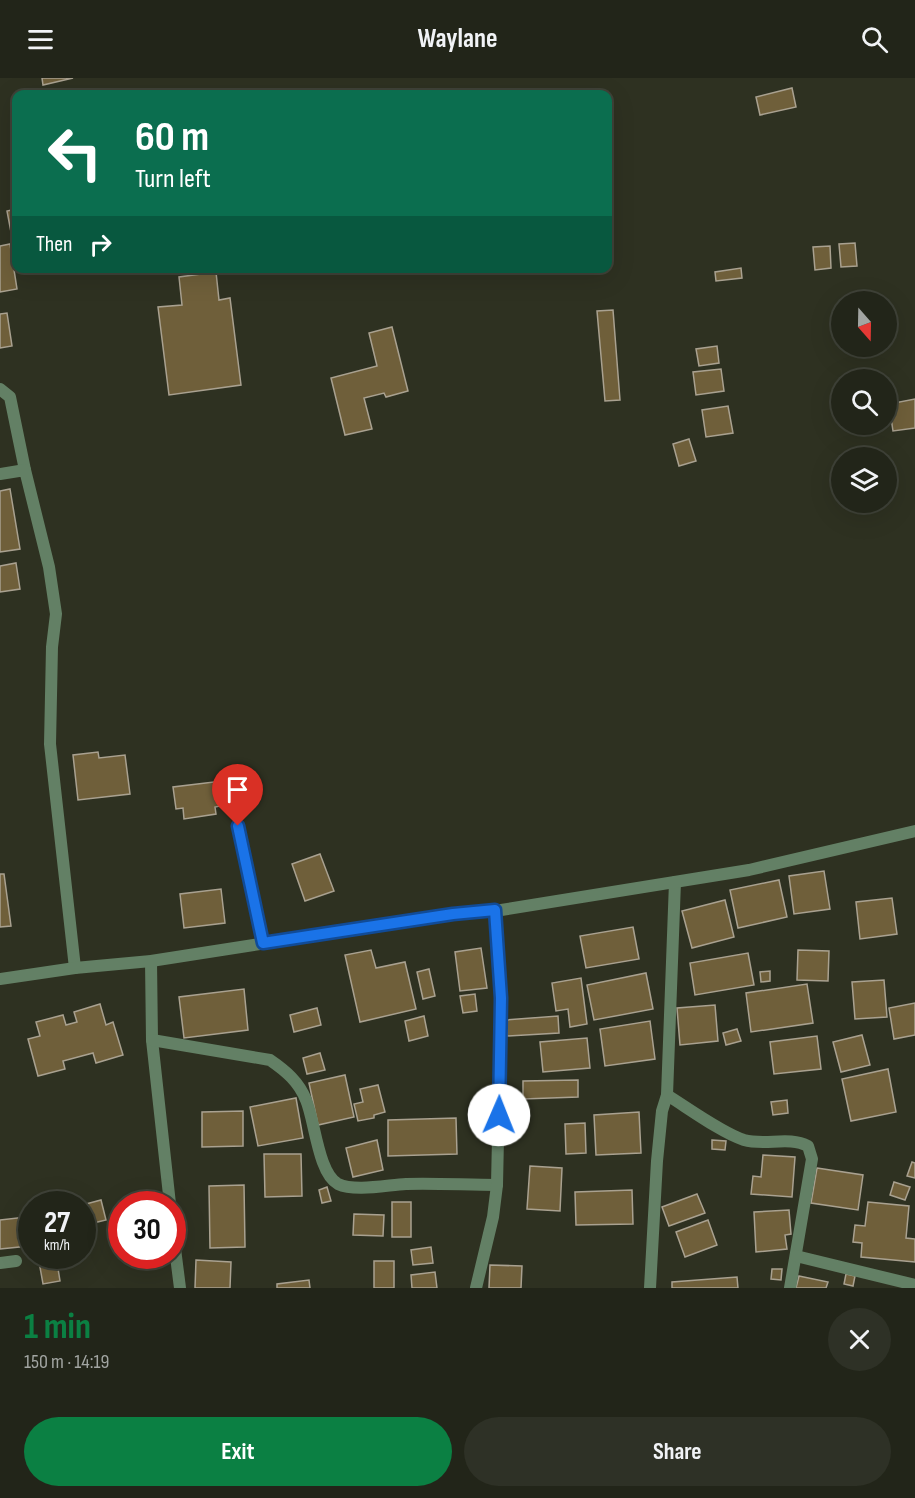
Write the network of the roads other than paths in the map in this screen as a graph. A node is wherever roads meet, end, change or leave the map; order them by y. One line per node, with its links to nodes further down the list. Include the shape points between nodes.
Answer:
1 (0, 389): 2 (street, via 10,397)
2 (25, 470): 3 (street); 10 (street, via 49,567 56,614 50,744)
3 (0, 474)
4 (238, 826): 8 (street)
5 (915, 831): 6 (street, via 749,870)
6 (675, 882): 7 (street); 13 (street)
7 (495, 910): 8 (street); 14 (street, via 501,998)
8 (263, 943): 9 (street)
9 (151, 961): 10 (street); 12 (street)
10 (75, 968): 11 (street)
11 (0, 979)
12 (152, 1040): 14 (street, via 270,1060 287,1071 306,1100 326,1172 336,1183 349,1188); 15 (street)
13 (667, 1095): 16 (street, via 743,1140 800,1141 808,1146 812,1159); 23 (street, via 657,1161)
14 (497, 1185): 22 (street)
15 (169, 1191)
16 (796, 1256): 20 (street); 24 (street)
17 (16, 1261): 18 (street)
18 (0, 1263)
19 (178, 1269): 21 (street)
20 (915, 1285)
21 (180, 1288)
22 (476, 1288)
23 (650, 1288)
24 (790, 1288)

